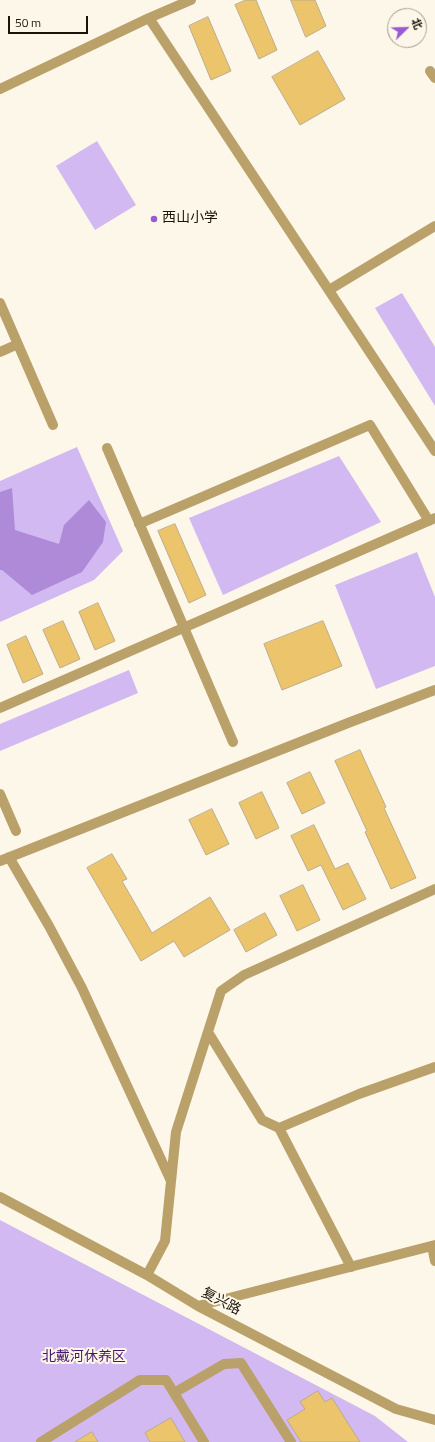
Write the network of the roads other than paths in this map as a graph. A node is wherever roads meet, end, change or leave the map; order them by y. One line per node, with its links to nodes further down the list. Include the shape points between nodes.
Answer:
1 (191, 0): 2 (street)
2 (149, 18): 3 (street); 5 (street)
3 (0, 88)
4 (435, 226): 5 (street)
5 (329, 290): 11 (street)
6 (0, 303): 7 (street)
7 (18, 344): 8 (street); 9 (street)
8 (0, 352)
9 (53, 425)
10 (106, 448): 13 (street)
11 (435, 451)
12 (432, 519): 13 (street, via 370,425); 14 (street)
13 (139, 524): 14 (street)
14 (184, 627): 16 (street); 17 (street)
15 (435, 690): 20 (street)
16 (0, 708)
17 (233, 742)
18 (0, 794): 19 (street)
19 (16, 831)
20 (5, 859): 25 (street, via 49,926 82,988)
21 (435, 889): 22 (street, via 244,975 222,991)
22 (208, 1032): 24 (street, via 262,1120); 25 (street, via 176,1132)
23 (435, 1067): 24 (street, via 359,1094)
24 (279, 1128): 29 (street)
25 (171, 1182): 30 (street, via 165,1241)
26 (0, 1197): 30 (street, 复兴路)
27 (434, 1246): 28 (street); 29 (street)
28 (435, 1261)
29 (351, 1267): 31 (street)
30 (147, 1275): 31 (street, 复兴路)
31 (198, 1306): 33 (street, 复兴路, via 396,1409)
32 (174, 1393): 34 (street, via 166,1380 140,1380); 35 (street); 36 (street, via 224,1364 242,1363)
33 (435, 1420)
34 (41, 1442)
35 (204, 1442)
36 (291, 1442)

